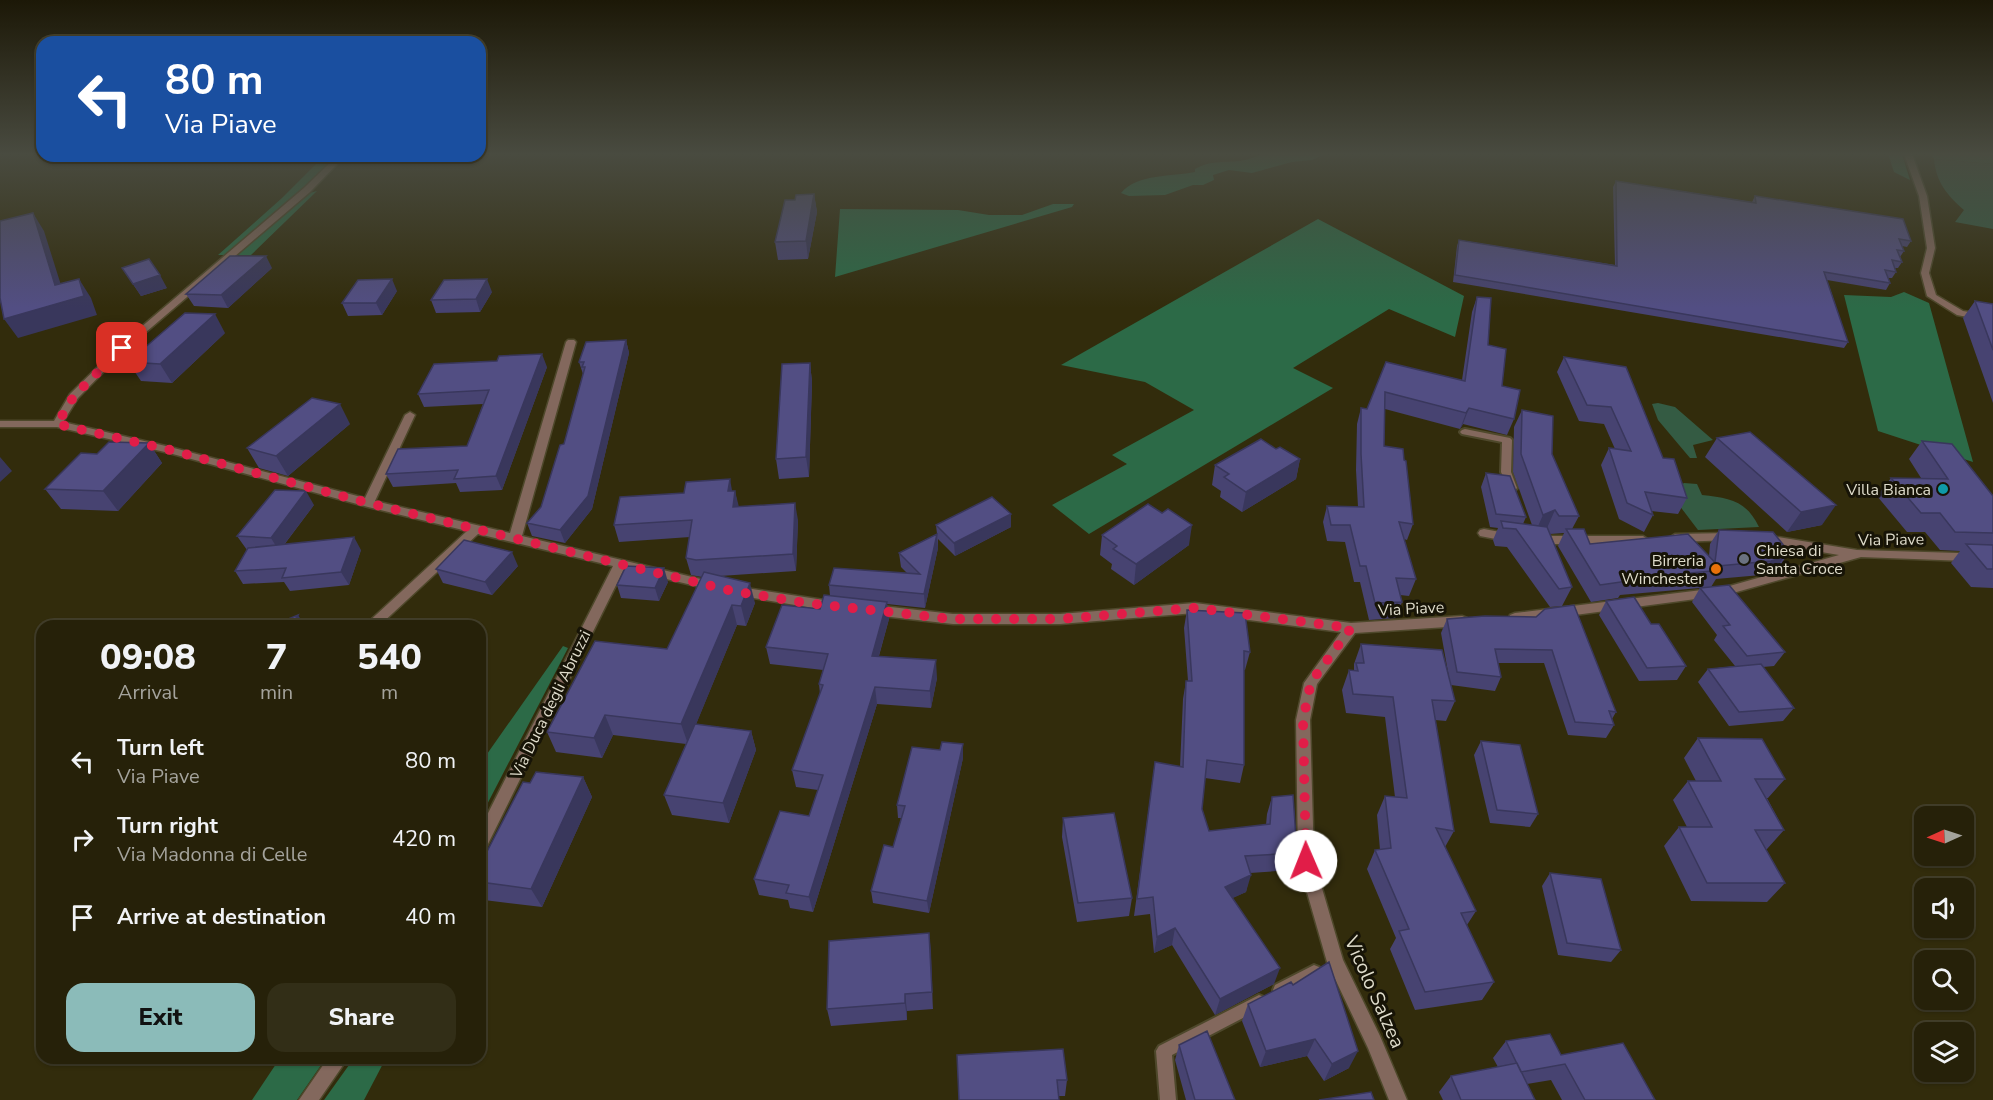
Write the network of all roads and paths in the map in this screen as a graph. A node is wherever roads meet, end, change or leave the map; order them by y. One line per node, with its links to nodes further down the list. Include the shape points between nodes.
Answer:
1 (289, 205): 7 (street, via 122,348 74,396)
2 (1924, 205): 3 (street, via 1931,248 1925,273 1932,296 1960,313)
3 (1993, 319)
4 (572, 342): 13 (street)
5 (410, 415): 10 (street)
6 (0, 424): 7 (street, Via Piave)
7 (57, 424): 10 (street, Via Piave)
8 (1465, 432): 9 (lane, via 1507,440 1506,472)
9 (1514, 494)
10 (368, 503): 11 (street, Via Piave)
11 (476, 529): 13 (street, Via Piave); 18 (street)
12 (1484, 533): 14 (street, via 1544,540 1747,537)
13 (515, 538): 16 (street, Via Piave)
14 (1859, 554): 15 (street, Via Piave); 17 (street, Via Piave, via 1726,591)
15 (1993, 558)
16 (620, 564): 20 (street, Via Piave, via 806,603 952,619 1060,619 1195,608); 21 (street, Via Duca degli Abruzzi)
17 (1499, 619)
18 (377, 620)
19 (1476, 620): 20 (street, Via Piave)
20 (1351, 628): 22 (street, Vicolo Salzea, via 1311,682 1303,720 1306,861)
21 (486, 833)
22 (1335, 962): 25 (lane, via 1164,1051); 26 (street, Vicolo Salzea)
23 (335, 1064): 24 (street)
24 (308, 1100)
25 (1168, 1100)
26 (1398, 1100)

